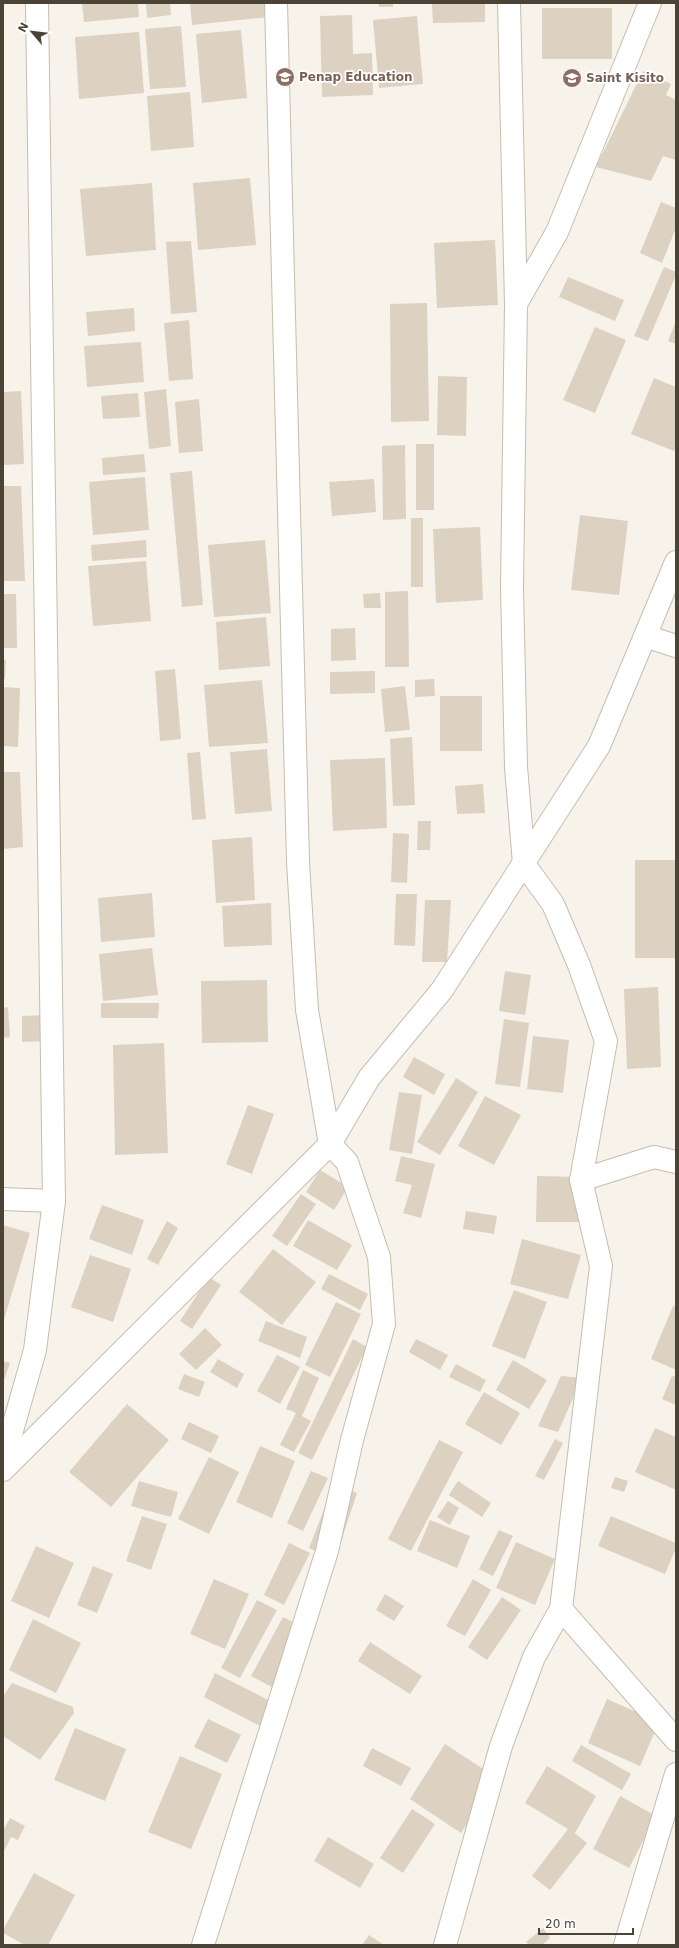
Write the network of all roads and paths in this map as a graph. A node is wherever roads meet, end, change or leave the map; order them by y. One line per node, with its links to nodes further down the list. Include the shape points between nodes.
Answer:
1 (36, 3): 14 (street)
2 (276, 3): 10 (street, via 298,862 307,1010)
3 (509, 3): 5 (street)
4 (650, 3): 5 (street, via 557,232)
5 (516, 304): 9 (street, via 512,588 516,767)
6 (676, 562): 7 (street)
7 (645, 636): 8 (street); 9 (street, via 599,746)
8 (676, 646)
9 (524, 864): 10 (street, via 442,990 369,1078); 12 (street, via 553,904 579,965 606,1041)
10 (330, 1144): 16 (street); 20 (street, via 347,1162 379,1257 384,1324 352,1440 327,1551)
11 (676, 1162): 12 (street, via 654,1157)
12 (581, 1180): 17 (street, via 601,1266)
13 (3, 1198): 14 (street)
14 (54, 1201): 15 (street, via 35,1350)
15 (3, 1462)
16 (3, 1470)
17 (561, 1609): 18 (street); 21 (street, via 534,1657 501,1746)
18 (676, 1740)
19 (676, 1774): 22 (street)
20 (203, 1945)
21 (445, 1945)
22 (625, 1945)

